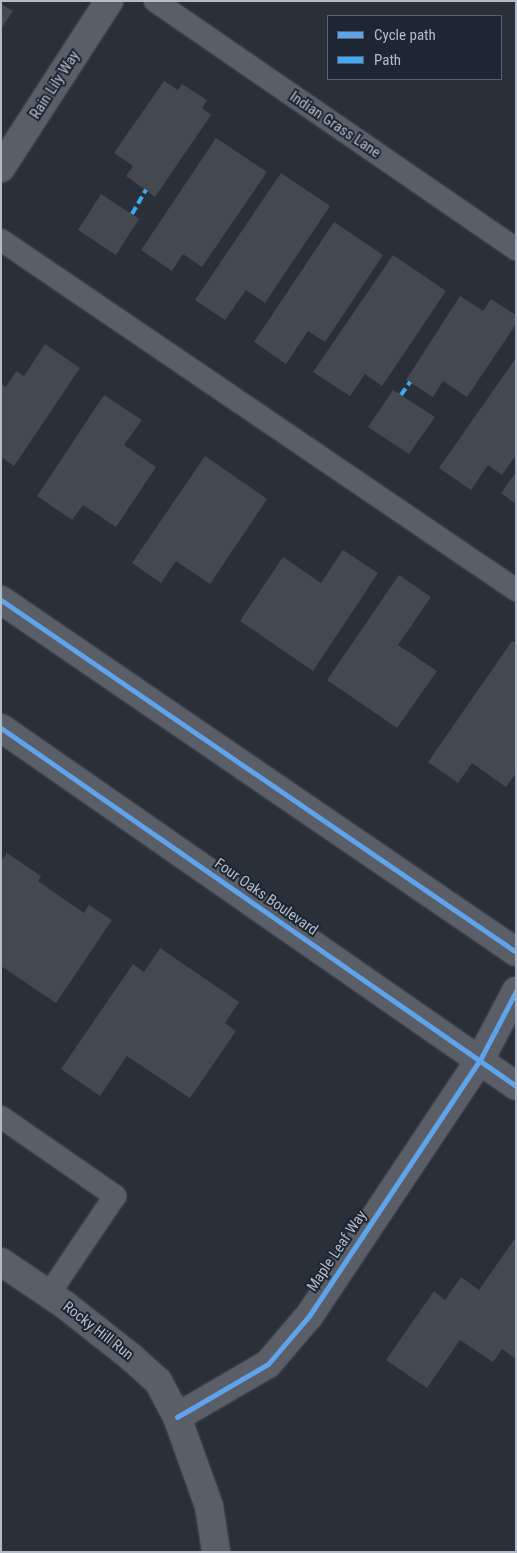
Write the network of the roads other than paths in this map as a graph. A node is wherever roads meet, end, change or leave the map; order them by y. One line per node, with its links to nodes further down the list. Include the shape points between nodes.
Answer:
1 (109, 1): 3 (street, Rain Lily Way)
2 (155, 1): 5 (lane, Indian Grass Lane)
3 (1, 168)
4 (1, 240): 6 (lane)
5 (516, 249)
6 (516, 590)
7 (1, 600): 9 (street)
8 (1, 728): 11 (street, Four Oaks Boulevard)
9 (516, 952)
10 (516, 991): 11 (street, Maple Leaf Way)
11 (480, 1060): 12 (street, Four Oaks Boulevard); 16 (street, Maple Leaf Way, via 303,1323 268,1364)
12 (516, 1086)
13 (1, 1117): 15 (lane, via 115,1196)
14 (1, 1262): 15 (street, Rocky Hill Run)
15 (49, 1294): 16 (street, Rocky Hill Run, via 158,1381)
16 (177, 1417): 17 (street, via 209,1506)
17 (216, 1552)

